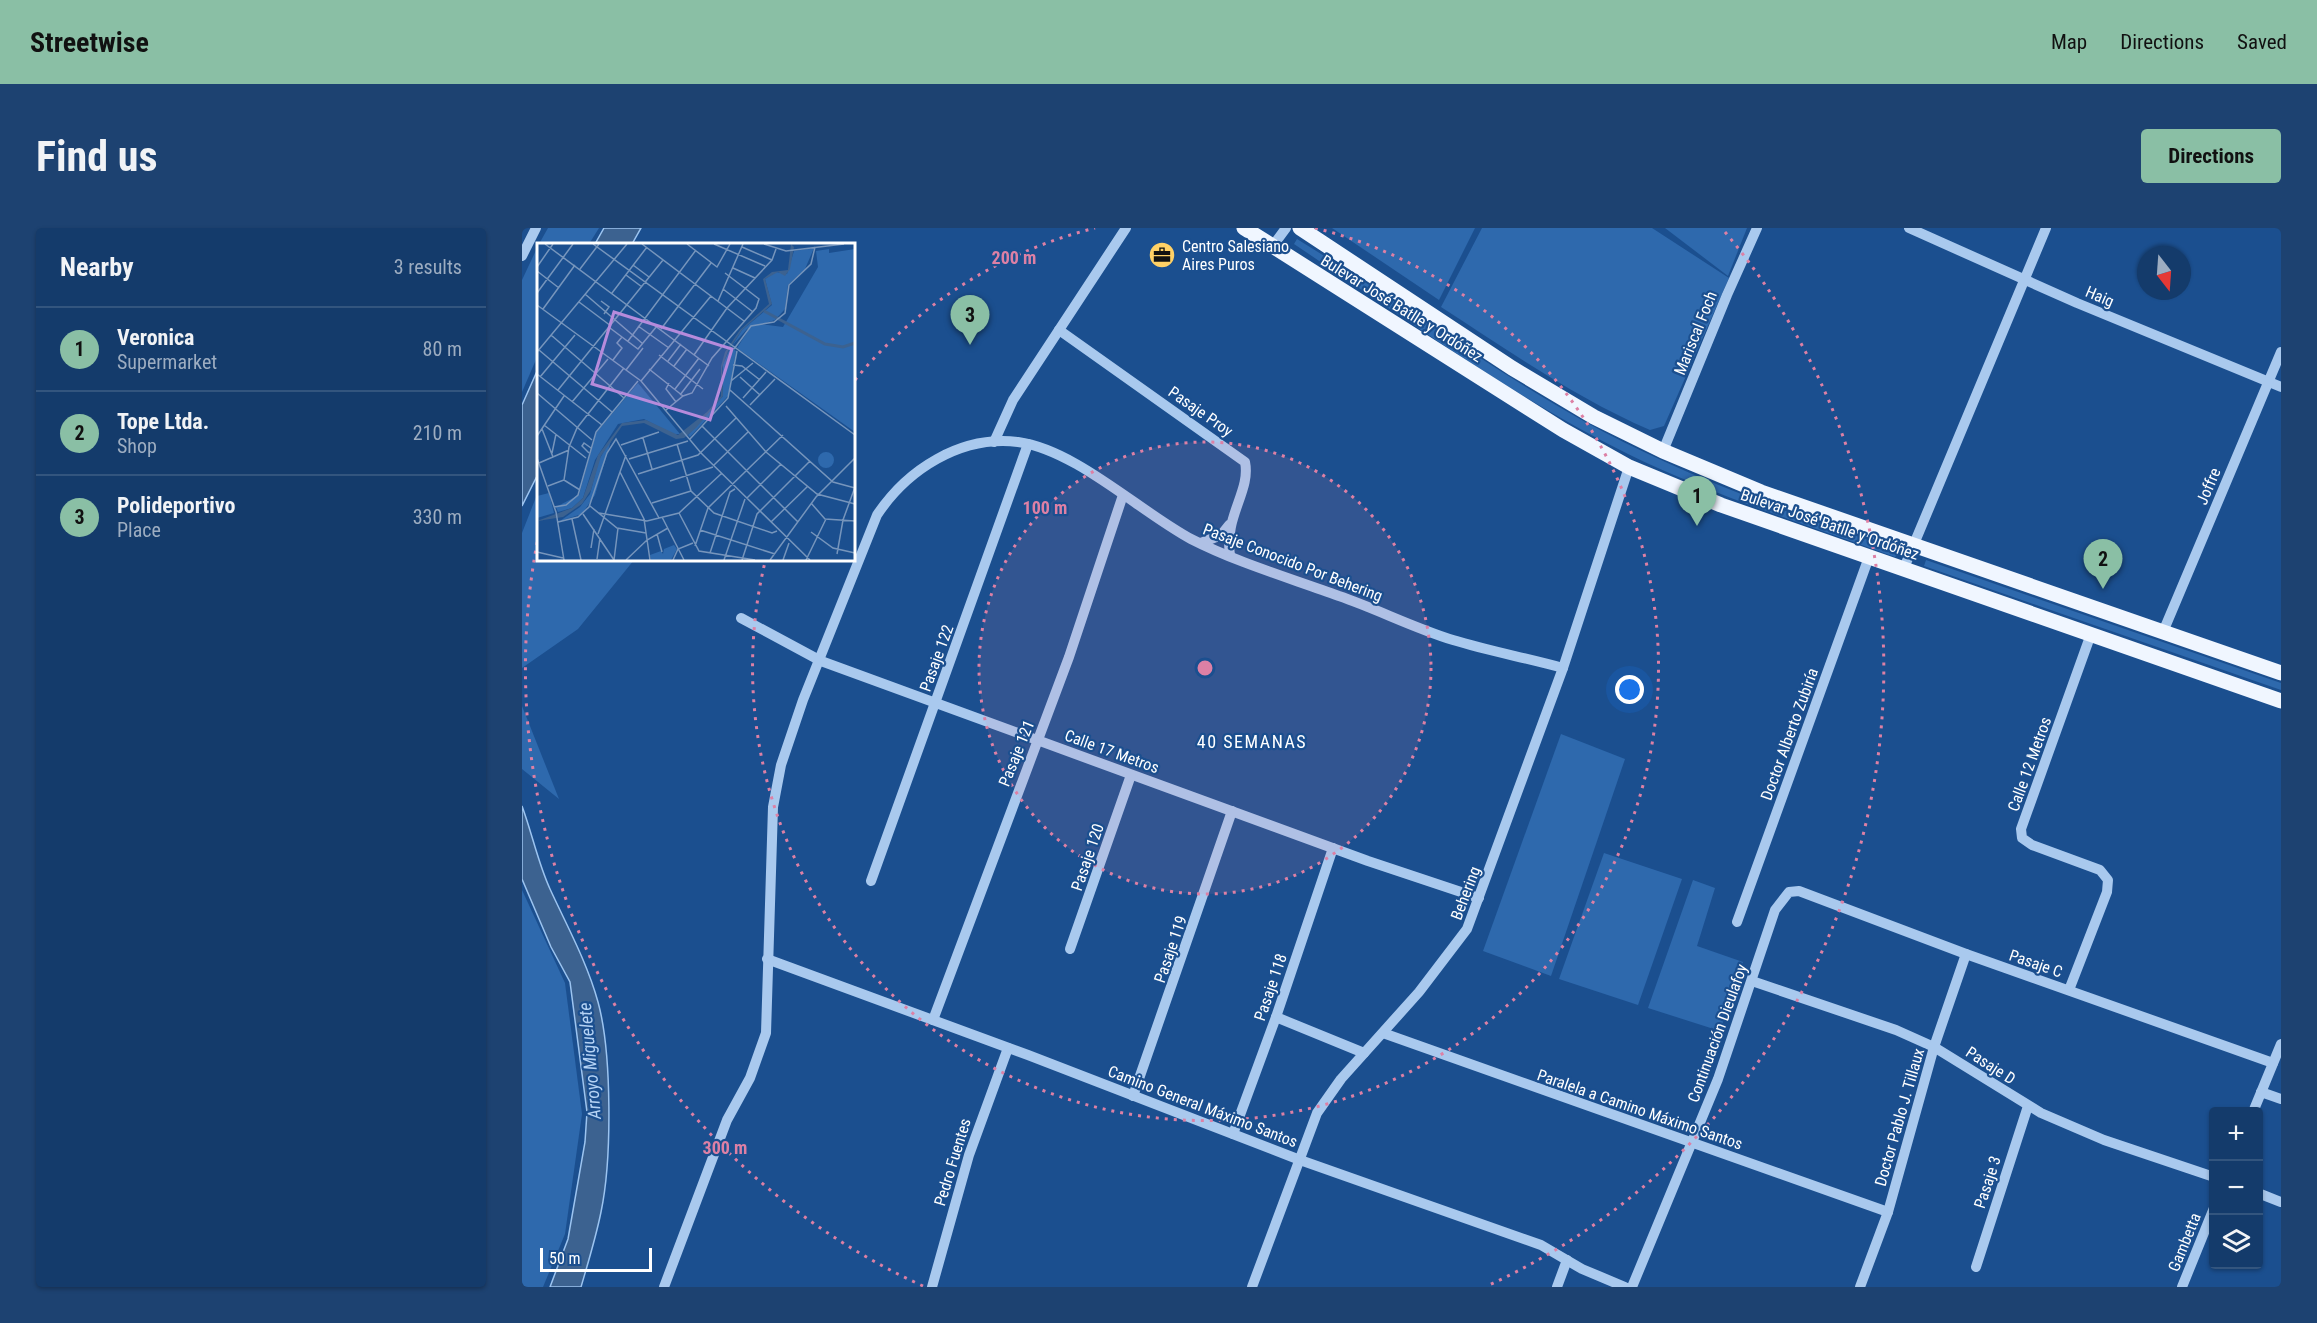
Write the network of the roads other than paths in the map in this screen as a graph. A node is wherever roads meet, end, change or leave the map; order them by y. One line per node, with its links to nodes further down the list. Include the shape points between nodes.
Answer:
1 (536, 228): 10 (street)
2 (1126, 228): 12 (street)
3 (1244, 228): 9 (main road, Bulevar José Batlle y Ordóñez)
4 (1286, 228): 9 (street)
5 (1300, 228): 18 (main road, Bulevar José Batlle y Ordóñez, via 1512,368 1593,417)
6 (1757, 228): 18 (street, Mariscal Foch)
7 (1909, 228): 11 (street, Haig)
8 (2046, 228): 11 (street)
9 (1272, 248): 19 (main road, Bulevar José Batlle y Ordóñez)
10 (522, 256)
11 (2025, 279): 14 (street, Haig); 23 (street)
12 (1059, 330): 16 (street, via 1013,400); 21 (street, Pasaje Proy, via 1245,462 1245,481)
13 (2281, 352): 14 (street, Joffre)
14 (2268, 382): 15 (street, Haig); 28 (street, Joffre)
15 (2281, 387)
16 (994, 442): 17 (street, Pasaje Conocido Por Behering); 30 (street, Pasaje Conocido Por Behering, via 968,445 946,455 924,466 893,492 877,516)
17 (1028, 444): 20 (street, Pasaje Conocido Por Behering, via 1075,465); 34 (street, Pasaje 122)
18 (1663, 451): 23 (main road, Bulevar José Batlle y Ordóñez, via 1761,492)
19 (1629, 467): 25 (main road, Bulevar José Batlle y Ordóñez, via 1721,505); 31 (street, Behering)
20 (1123, 495): 22 (street, Pasaje Conocido Por Behering); 35 (street, Pasaje 121, via 1069,657)
21 (1229, 524): 22 (street, via 1221,535); 24 (street, Pasaje Proy)
22 (1202, 543): 24 (street, Pasaje Conocido Por Behering)
23 (1914, 544): 26 (street); 28 (main road, Bulevar José Batlle y Ordóñez)
24 (1230, 555): 31 (street, Pasaje Conocido Por Behering, via 1453,640)
25 (1869, 557): 26 (main road, Bulevar José Batlle y Ordóñez); 42 (street, Doctor Alberto Zubiría)
26 (1904, 568): 29 (main road, Bulevar José Batlle y Ordóñez)
27 (741, 618): 30 (street, Calle 17 Metros)
28 (2163, 632): 32 (main road, Bulevar José Batlle y Ordóñez)
29 (2091, 634): 33 (main road, Bulevar José Batlle y Ordóñez); 47 (street, Calle 12 Metros, via 2021,829 2022,838 2032,845 2100,870 2108,880 2107,892)
30 (821, 661): 34 (street, Calle 17 Metros); 45 (street, Pasaje Conocido Por Behering, via 781,765 773,807)
31 (1563, 668): 41 (street, Behering)
32 (2281, 673)
33 (2281, 701)
34 (936, 703): 35 (street, Calle 17 Metros); 39 (street, Pasaje 122)
35 (1036, 740): 36 (street, Calle 17 Metros); 49 (street, Pasaje 121)
36 (1131, 775): 37 (street, Calle 17 Metros); 43 (street, Pasaje 120)
37 (1232, 812): 38 (street, Calle 17 Metros); 57 (street, Pasaje 119)
38 (1333, 849): 41 (street, Calle 17 Metros); 48 (street, Pasaje 118)
39 (870, 881)
40 (1789, 892): 44 (street, Pasaje C, via 1800,891); 46 (street, Continuación Dieulafoy, via 1775,910)
41 (1479, 898): 50 (street, Behering, via 1467,929 1452,951)
42 (1737, 922)
43 (1070, 949)
44 (1966, 954): 47 (street, Pasaje C); 52 (street, Doctor Pablo J. Tillaux)
45 (767, 959): 49 (street, Camino General Máximo Santos); 71 (street, Pasaje Conocido Por Behering, via 766,1033 750,1078 727,1119)
46 (1752, 981): 52 (street, Pasaje D, via 1896,1030); 62 (street, Continuación Dieulafoy)
47 (2069, 990): 55 (street, Pasaje C)
48 (1276, 1017): 54 (street); 61 (street, Pasaje 118)
49 (933, 1020): 53 (street, Camino General Máximo Santos)
50 (1383, 1033): 54 (street, Behering); 62 (street, Paralela a Camino Máximo Santos)
51 (2281, 1044): 55 (street)
52 (1934, 1047): 59 (street, Pasaje D); 67 (street, Doctor Pablo J. Tillaux)
53 (1008, 1048): 57 (street, Camino General Máximo Santos); 72 (street, Pedro Fuentes, via 969,1155)
54 (1364, 1053): 63 (street, Behering, via 1317,1113)
55 (2273, 1063): 56 (street)
56 (2261, 1092): 58 (street); 60 (street)
57 (1133, 1096): 61 (street, Camino General Máximo Santos)
58 (2281, 1099)
59 (2028, 1106): 64 (street, Pasaje D, via 2104,1140); 70 (street, Pasaje 3)
60 (2255, 1107)
61 (1233, 1134): 63 (street, Camino General Máximo Santos)
62 (1692, 1143): 67 (street, Paralela a Camino Máximo Santos); 76 (street, Continuación Dieulafoy)
63 (1300, 1160): 69 (street, Camino General Máximo Santos, via 1541,1245); 73 (street, Behering)
64 (2209, 1175)
65 (2263, 1195): 66 (street)
66 (2281, 1202)
67 (1888, 1212): 77 (street, Doctor Pablo J. Tillaux)
68 (2211, 1215): 78 (street, Gambetta)
69 (1567, 1260): 74 (street); 75 (street, Camino General Máximo Santos)
70 (1976, 1267)
71 (664, 1287)
72 (932, 1287)
73 (1252, 1287)
74 (1557, 1287)
75 (1625, 1287)
76 (1632, 1287)
77 (1860, 1287)
78 (2182, 1287)

